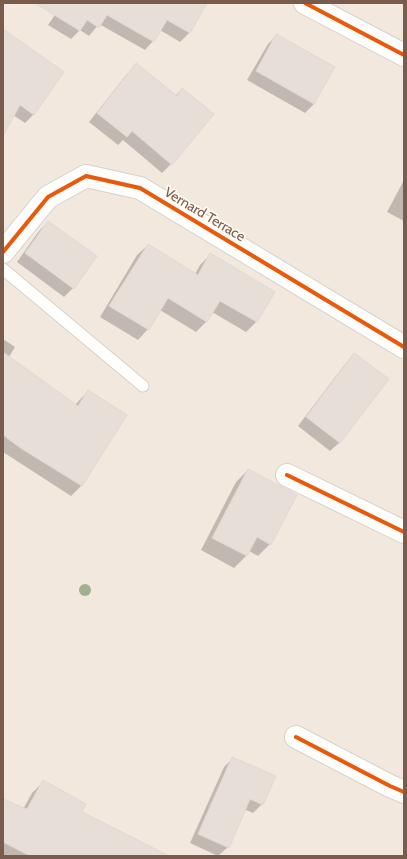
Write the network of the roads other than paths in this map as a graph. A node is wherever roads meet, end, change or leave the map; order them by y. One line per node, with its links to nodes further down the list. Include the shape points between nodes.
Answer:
1 (305, 3): 2 (street)
2 (404, 55)
3 (3, 252): 5 (street, Vernard Terrace, via 48,197 86,176 140,188)
4 (3, 269): 6 (lane)
5 (404, 347)
6 (143, 386)
7 (286, 475): 8 (street)
8 (404, 532)
9 (296, 737): 10 (street)
10 (404, 792)

